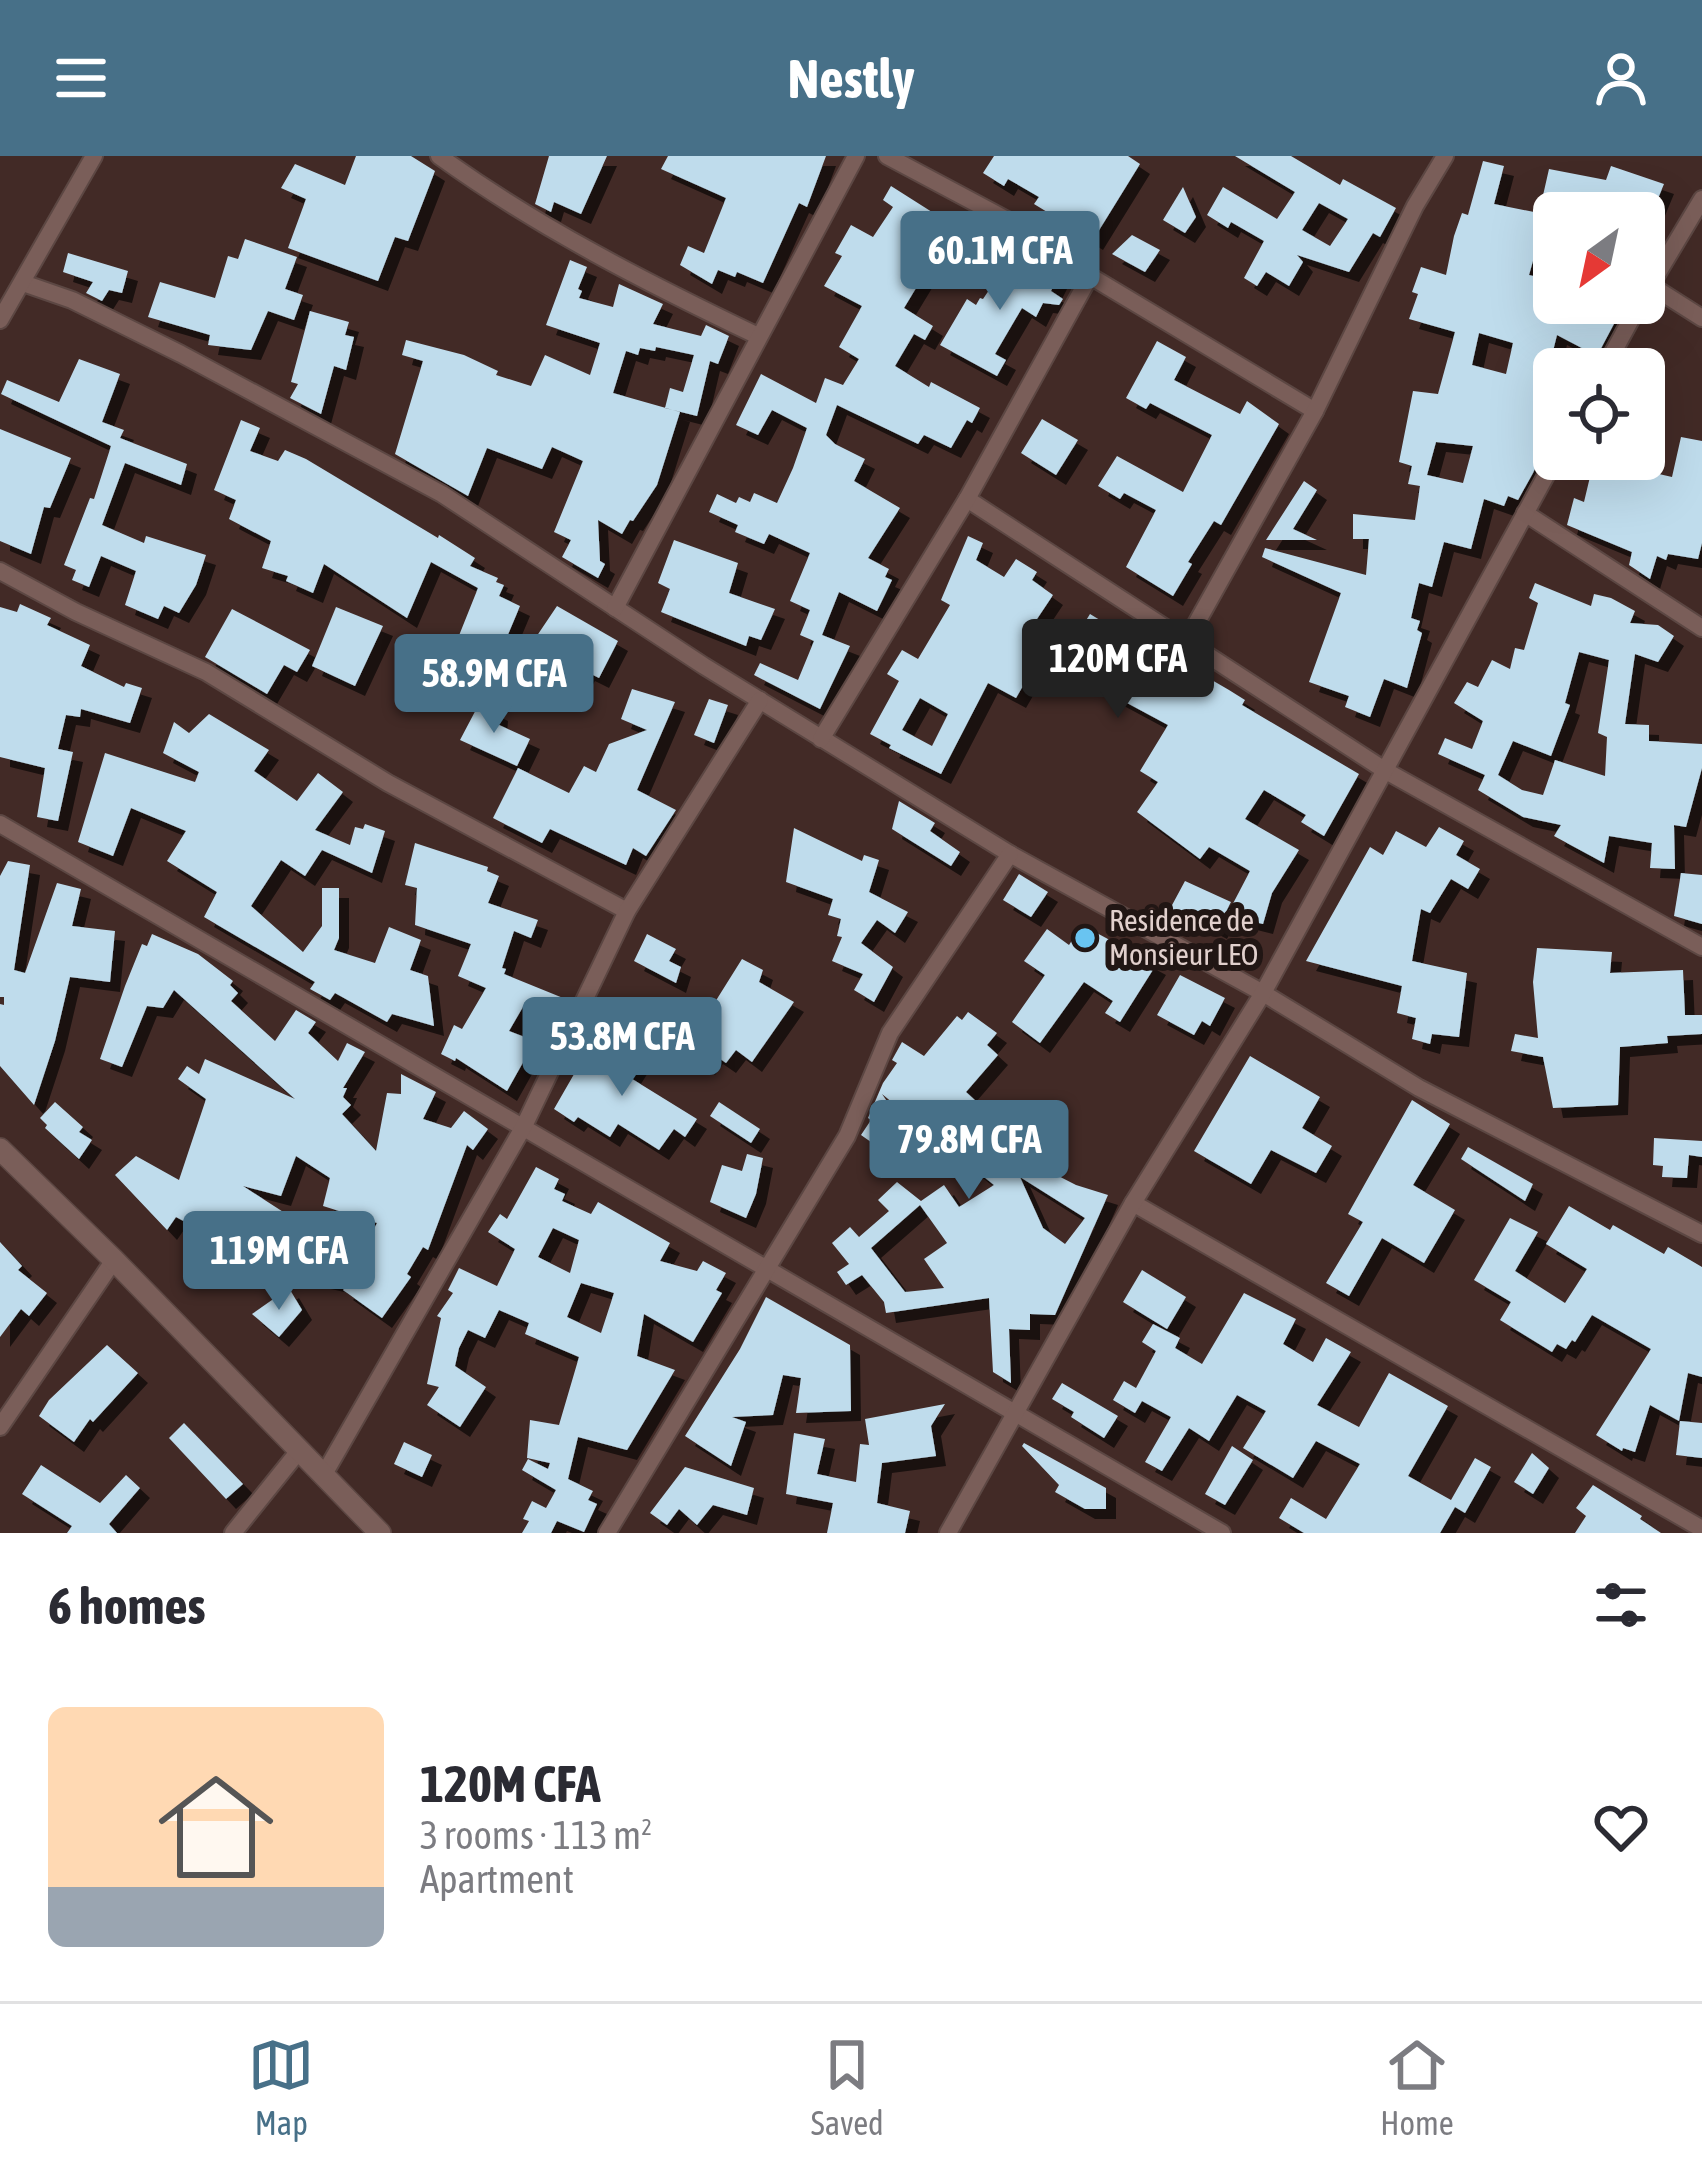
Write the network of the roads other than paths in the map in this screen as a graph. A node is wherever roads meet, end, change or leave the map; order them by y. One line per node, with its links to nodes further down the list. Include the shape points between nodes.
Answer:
1 (94, 156): 9 (street)
2 (439, 156): 13 (street, via 539,225)
3 (856, 156): 13 (street)
4 (887, 156): 8 (street, via 1041,238)
5 (1445, 156): 14 (street)
6 (1702, 199): 7 (street)
7 (1665, 261)
8 (1090, 276): 14 (street); 16 (street)
9 (23, 283): 12 (street); 19 (street, via 73,300 329,431)
10 (1665, 303): 11 (street)
11 (1702, 318)
12 (0, 320)
13 (758, 335): 19 (street)
14 (1316, 411): 21 (street)
15 (1545, 480): 17 (street)
16 (967, 499): 21 (street); 23 (street)
17 (1526, 514): 20 (street); 24 (street)
18 (0, 571): 27 (street, via 206,672 388,783)
19 (615, 608): 22 (street)
20 (1702, 628)
21 (1187, 640): 24 (street)
22 (760, 700): 23 (street); 27 (street)
23 (821, 739): 26 (street)
24 (1386, 772): 28 (street); 29 (street)
25 (0, 824): 30 (street)
26 (1010, 854): 29 (street); 35 (street, via 890,1033 847,1136)
27 (627, 911): 30 (street)
28 (1702, 947)
29 (1263, 993): 32 (street); 33 (street, via 1419,1088)
30 (524, 1126): 35 (street); 39 (street)
31 (0, 1149): 34 (street)
32 (1133, 1203): 36 (street); 40 (street)
33 (1702, 1234)
34 (114, 1260): 37 (street); 38 (street)
35 (769, 1270): 36 (street); 43 (street)
36 (1017, 1415): 44 (street); 45 (street)
37 (0, 1427)
38 (298, 1452): 39 (street); 41 (street)
39 (323, 1476): 42 (street)
40 (1702, 1529)
41 (233, 1533)
42 (380, 1533)
43 (607, 1533)
44 (948, 1533)
45 (1222, 1533)

